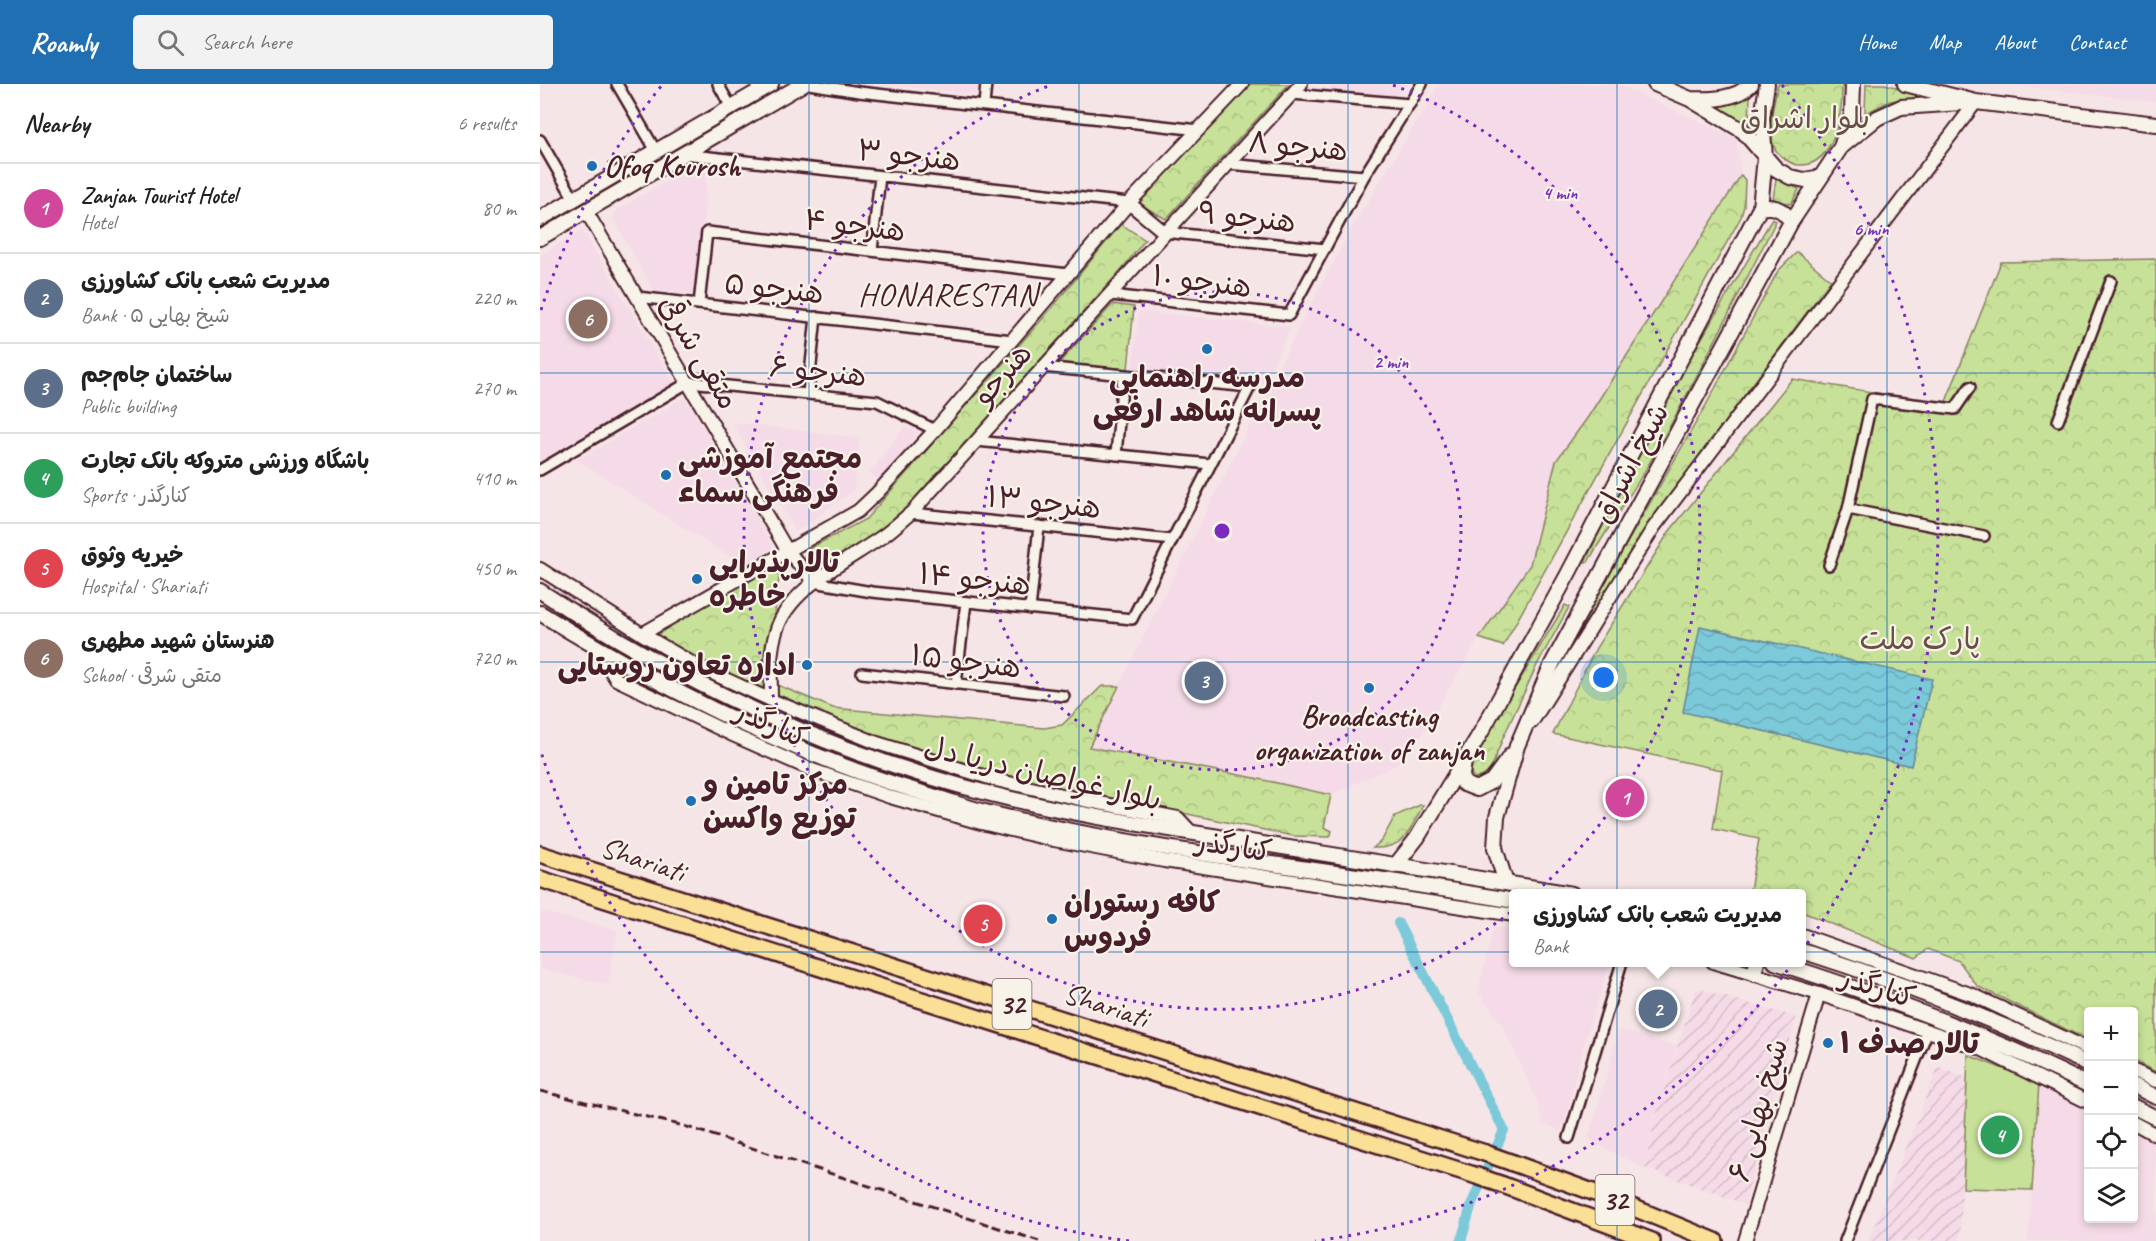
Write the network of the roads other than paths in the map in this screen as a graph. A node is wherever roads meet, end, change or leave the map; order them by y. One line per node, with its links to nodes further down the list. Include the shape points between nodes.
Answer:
1 (617, 84): 27 (street)
2 (718, 84): 22 (street)
3 (771, 84): 22 (main road)
4 (803, 84): 28 (main road)
5 (809, 84): 16 (street)
6 (852, 84): 16 (street)
7 (986, 84): 21 (street)
8 (1242, 84): 24 (street, هنرجو)
9 (1301, 84): 17 (street, هنرجو)
10 (1422, 84): 20 (street)
11 (1655, 84): 18 (main road)
12 (1750, 84): 18 (main road, via 1729,96)
13 (1767, 84): 29 (main road, شیخ اشراق, via 1762,118)
14 (1853, 84): 26 (main road, شیخ اشراق, via 1852,114)
15 (1905, 84): 19 (main road)
16 (859, 92): 21 (street)
17 (1292, 94): 20 (street); 30 (street, هنرجو)
18 (1689, 99): 29 (main road, via 1743,131)
19 (1976, 102): 23 (main road); 26 (main road, via 1901,107 1877,118); 80 (street, via 1654,527)
20 (1410, 104): 32 (street)
21 (984, 105): 24 (street)
22 (731, 107): 27 (main road)
23 (2156, 124)
24 (1199, 130): 35 (street, هنرجو)
25 (540, 140): 34 (street)
26 (1841, 147): 33 (main road, شیخ اشراق)
27 (656, 151): 34 (main road)
28 (683, 154): 31 (street, هنرجو ۳); 37 (main road)
29 (1765, 157): 33 (main road, via 1790,177); 36 (main road, شیخ اشراق)
30 (1227, 164): 32 (street, هنرجو ۸); 40 (street, هنرجو)
31 (880, 176): 35 (street, هنرجو ۳); 43 (street)
32 (1364, 176): 42 (street)
33 (1821, 177): 39 (main road, شیخ اشراق)
34 (574, 199): 38 (main road)
35 (1129, 203): 40 (street); 44 (street, هنرجو)
36 (1760, 208): 39 (main road, via 1782,210); 81 (main road, شیخ اشراق, via 1567,576)
37 (586, 211): 41 (main road); 47 (street, متقی شرقی)
38 (540, 219)
39 (1791, 222): 80 (main road, شیخ اشراق, via 1552,664)
40 (1164, 232): 42 (street, هنرجو ۹); 46 (street, هنرجو)
41 (540, 238)
42 (1325, 249): 46 (street, هنرجو ۱۰, via 1289,315)
43 (872, 251): 44 (street, هنرجو ۴); 48 (street, هنرجو ۴, via 707,232)
44 (1068, 274): 50 (street, هنرجو)
45 (2111, 281): 56 (street)
46 (1111, 295): 51 (street, هنرجو)
47 (636, 297): 48 (street, هنرجو ۵); 53 (street, متقی شرقی)
48 (699, 304): 49 (street, هنرجو ۵)
49 (816, 317): 50 (street, هنرجو ۵); 55 (street)
50 (1012, 340): 57 (street, هنرجو)
51 (1042, 368): 52 (street); 58 (street, هنرجو)
52 (1123, 376): 59 (street); 60 (street, via 1250,387)
53 (689, 382): 55 (street, هنرجو ۶); 61 (street); 67 (street, متقی شرقی)
54 (1970, 387): 62 (street, via 1955,409 1872,399)
55 (808, 393): 57 (street, هنرجو ۶, via 877,401)
56 (2058, 421)
57 (935, 430): 67 (street, هنرجو, via 858,511)
58 (976, 441): 59 (street); 63 (street, هنرجو)
59 (1116, 455): 60 (street)
60 (1210, 464): 66 (street)
61 (540, 470)
62 (1848, 509): 65 (street); 68 (street)
63 (911, 513): 64 (street, هنرجو ۱۳); 70 (street, هنرجو)
64 (1039, 526): 66 (street, هنرجو ۱۳); 73 (street)
65 (1984, 536)
66 (1172, 540): 73 (street, هنرجو ۱۴, via 1132,619)
67 (787, 550): 70 (street, متقی شرقی); 75 (street, هنرجو)
68 (1829, 565)
69 (540, 569): 75 (street, کنارگذر)
70 (814, 582): 72 (street, هنرجو ۱۴); 79 (street, هنرجو, via 790,603 776,631)
71 (540, 591): 82 (main road, بلوار غواصان دریا دل, via 674,669 824,739 989,794 1080,815)
72 (966, 602): 73 (street, هنرجو ۱۴); 77 (street)
73 (1030, 609)
74 (540, 614): 84 (main road, بلوار غواصان دریا دل, via 597,649 739,723 817,756 984,812)
75 (642, 634): 79 (street, کنارگذر, via 697,666)
76 (862, 673): 77 (street, هنرجو ۱۵)
77 (956, 684): 78 (street, هنرجو ۱۵)
78 (1064, 696)
79 (771, 700): 82 (street, کنارگذر, via 877,743 996,780 1178,818)
80 (1517, 746): 81 (main road, via 1492,781 1477,789 1464,784); 87 (main road, شیخ اشراق, via 1497,818 1496,848)
81 (1464, 760): 85 (main road, شیخ اشراق, via 1417,838)
82 (1192, 833): 85 (main road, بلوار غواصان دریا دل)
83 (540, 854): 116 (main road, Shariati / 32, via 1485,1153)
84 (1165, 855): 89 (main road, بلوار غواصان دریا دل); 90 (street, کنارگذر)
85 (1395, 866): 87 (main road, بلوار غواصان دریا دل)
86 (540, 879): 115 (main road, Shariati / 32, via 1478,1176)
87 (1506, 883): 88 (main road, بلوار غواصان دریا دل)
88 (1542, 889)
89 (1509, 900)
90 (1509, 914)
91 (1806, 936): 96 (street, کنارگذر)
92 (1806, 952): 98 (main road)
93 (1621, 967): 114 (street)
94 (1788, 967): 101 (main road, via 1920,1011)
95 (1755, 968): 97 (street, کنارگذر)
96 (1939, 982): 98 (street); 100 (street, کنارگذر)
97 (1819, 994): 99 (street, کنارگذر); 117 (street, شیخ بهایی ۶)
98 (1933, 997): 102 (main road)
99 (1928, 1030): 103 (street, کنارگذر, via 1981,1049); 118 (street)
100 (2084, 1047)
101 (2032, 1058): 103 (main road); 106 (main road)
102 (2084, 1062)
103 (2025, 1071): 109 (street, کنارگذر)
104 (2138, 1073): 105 (street)
105 (2156, 1081)
106 (2084, 1083)
107 (2138, 1088): 108 (main road)
108 (2156, 1097)
109 (2084, 1100)
110 (2138, 1109): 111 (main road)
111 (2156, 1118)
112 (2138, 1126): 113 (street)
113 (2156, 1135)
114 (1569, 1138)
115 (1652, 1241)
116 (1715, 1241)
117 (1745, 1241)
118 (1845, 1241)

